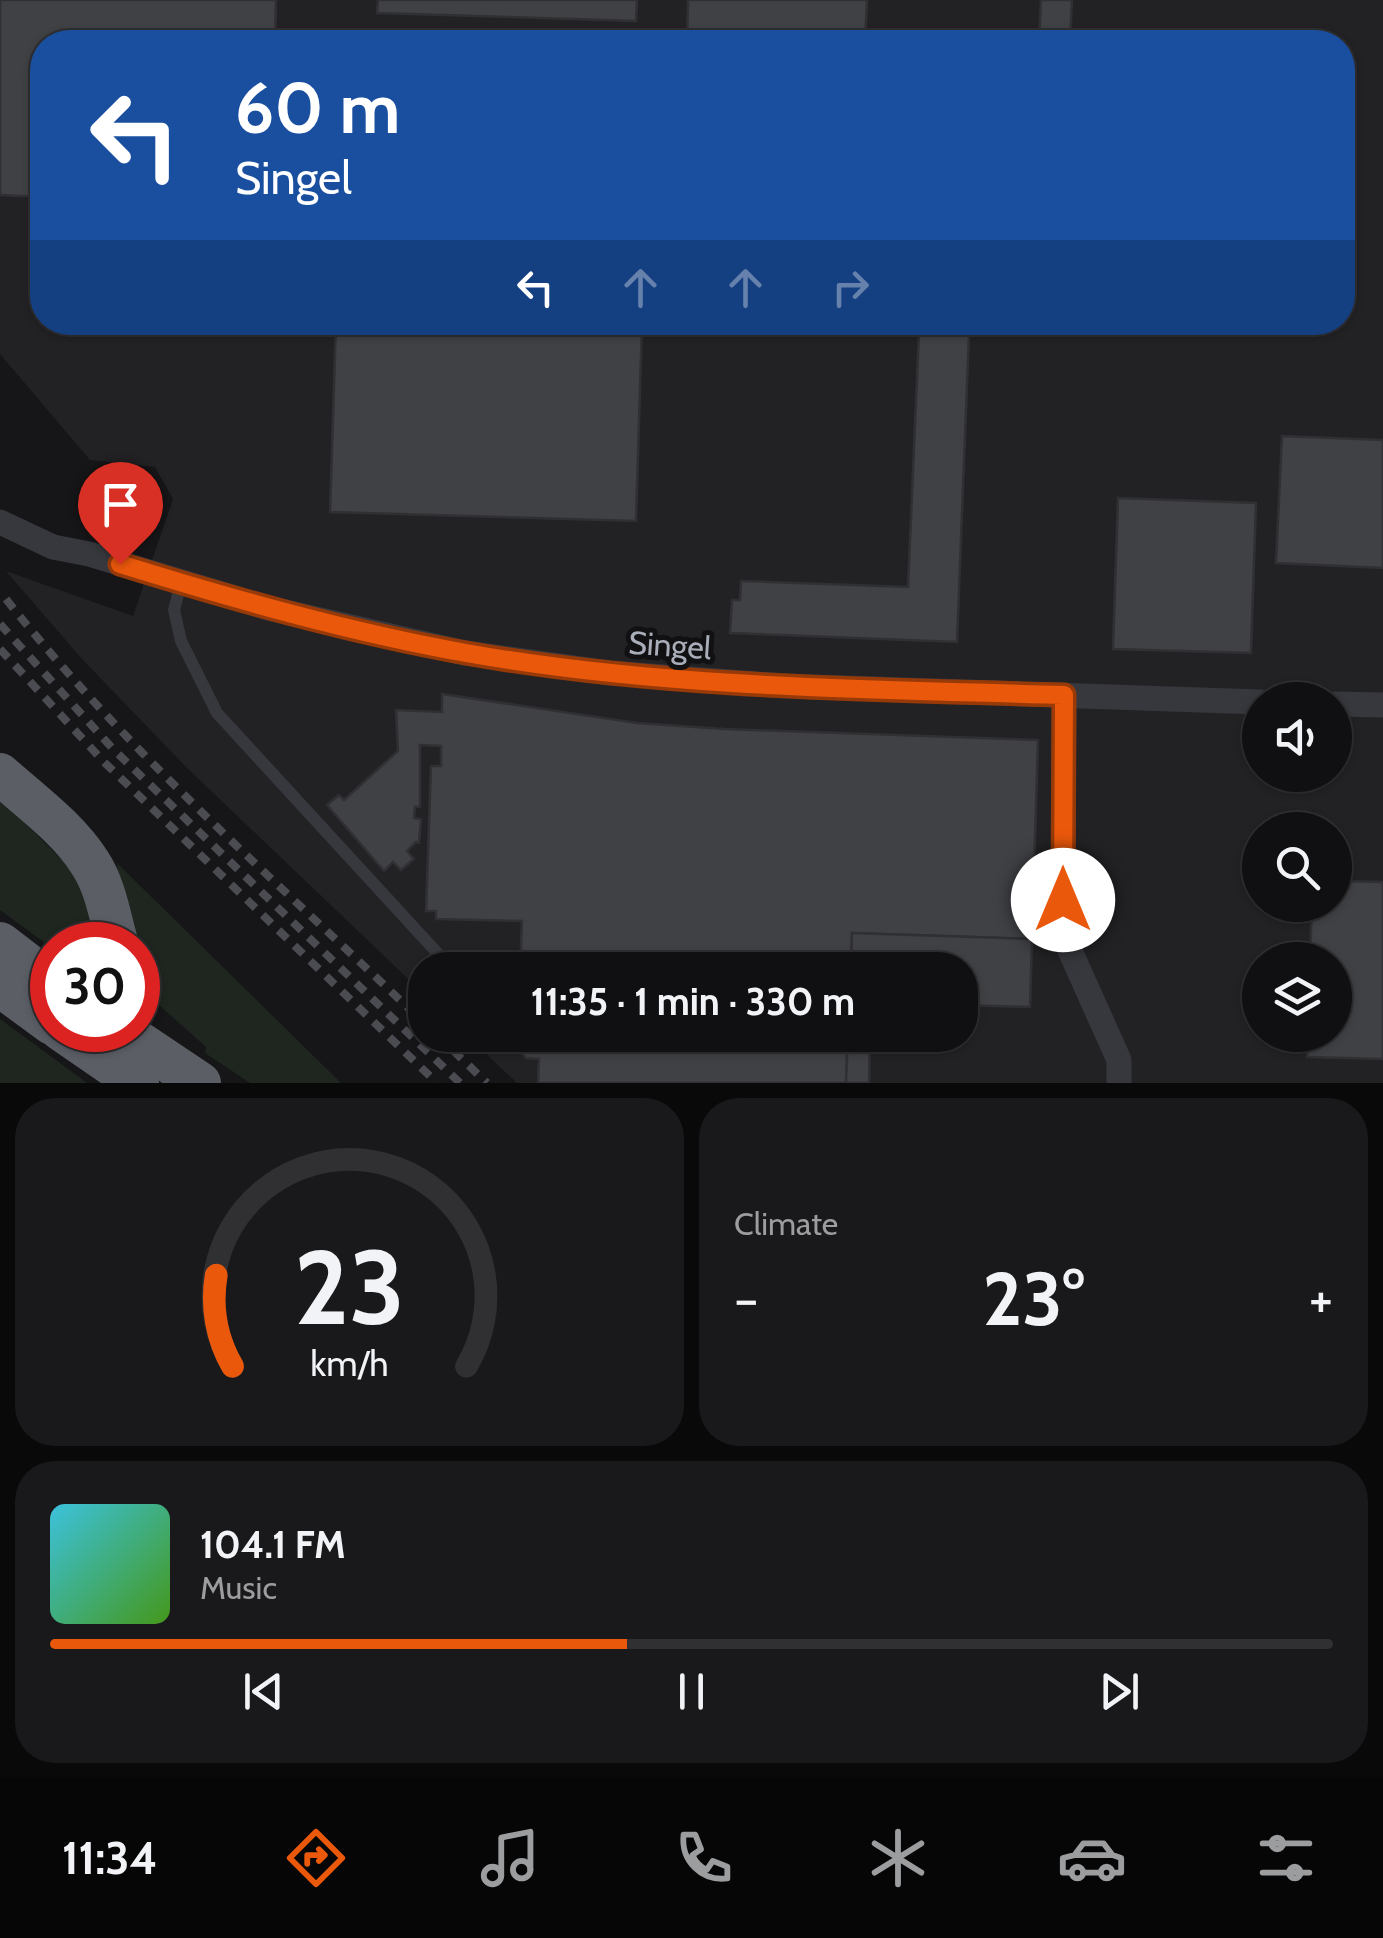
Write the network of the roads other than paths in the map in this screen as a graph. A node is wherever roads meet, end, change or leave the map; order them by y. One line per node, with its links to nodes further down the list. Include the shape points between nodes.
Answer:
1 (0, 503): 3 (street, Singel)
2 (0, 522): 3 (street, Singel, via 53,547)
3 (90, 554): 4 (street, Singel)
4 (182, 583): 5 (street, Singel, via 465,653 610,673); 12 (lane, via 174,610 180,640 217,712)
5 (1064, 695): 6 (street, Singel); 18 (street, via 1063,935 1119,1060)
6 (1242, 701)
7 (1352, 704): 8 (street)
8 (1383, 705)
9 (0, 774): 10 (highway, via 90,862)
10 (112, 922)
11 (0, 943): 13 (highway)
12 (436, 952)
13 (30, 966)
14 (0, 986): 15 (highway)
15 (30, 1008)
16 (138, 1056): 17 (highway)
17 (200, 1083)
18 (1119, 1083)

